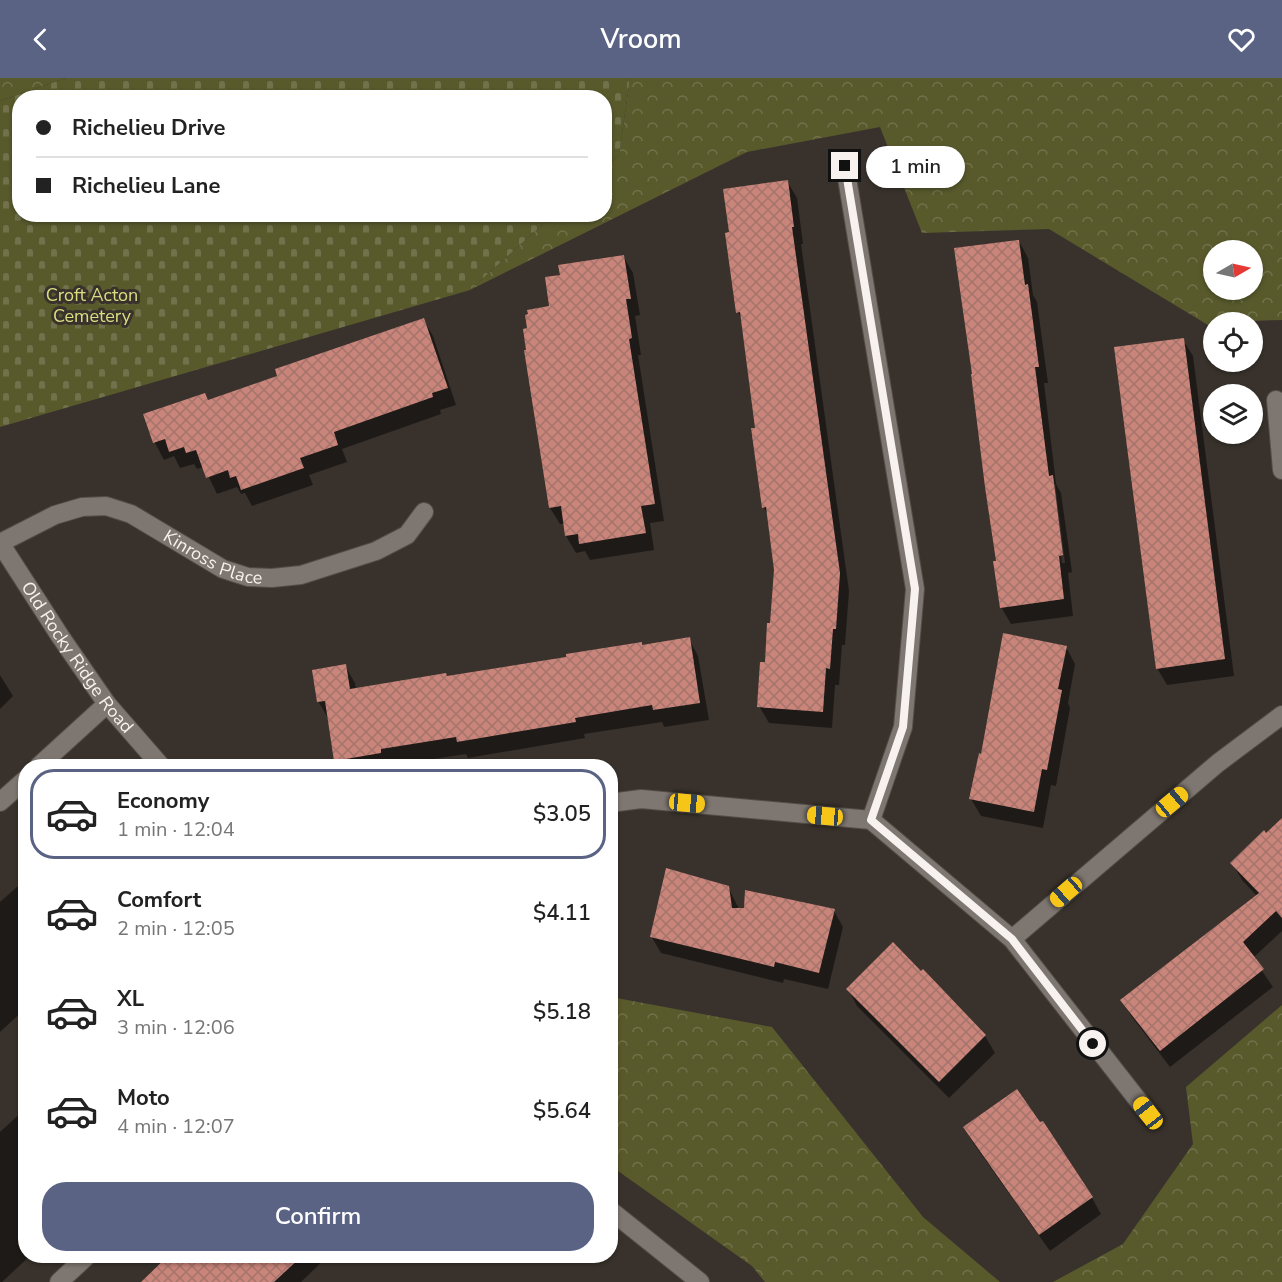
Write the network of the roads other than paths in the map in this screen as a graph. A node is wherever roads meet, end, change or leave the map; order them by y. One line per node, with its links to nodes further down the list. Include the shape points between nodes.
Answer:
1 (845, 166): 13 (street, via 915,589 903,727)
2 (1276, 400): 3 (street)
3 (1282, 470)
4 (424, 512): 5 (street, Kinross Place, via 407,536 376,551 302,575 272,578 248,577 223,569 131,514 106,506 81,507 55,515)
5 (0, 543): 6 (street, Old Rocky Ridge Road)
6 (107, 704): 8 (street); 9 (street, Old Rocky Ridge Road)
7 (1282, 715): 14 (street, via 1218,763)
8 (47, 759)
9 (155, 759)
10 (18, 786): 11 (street)
11 (0, 802)
12 (618, 802): 13 (street, via 641,799)
13 (871, 820): 14 (street)
14 (1012, 939): 15 (street)
15 (1148, 1113)
16 (618, 1216): 19 (street)
17 (79, 1263): 18 (street)
18 (59, 1282)
19 (700, 1282)

